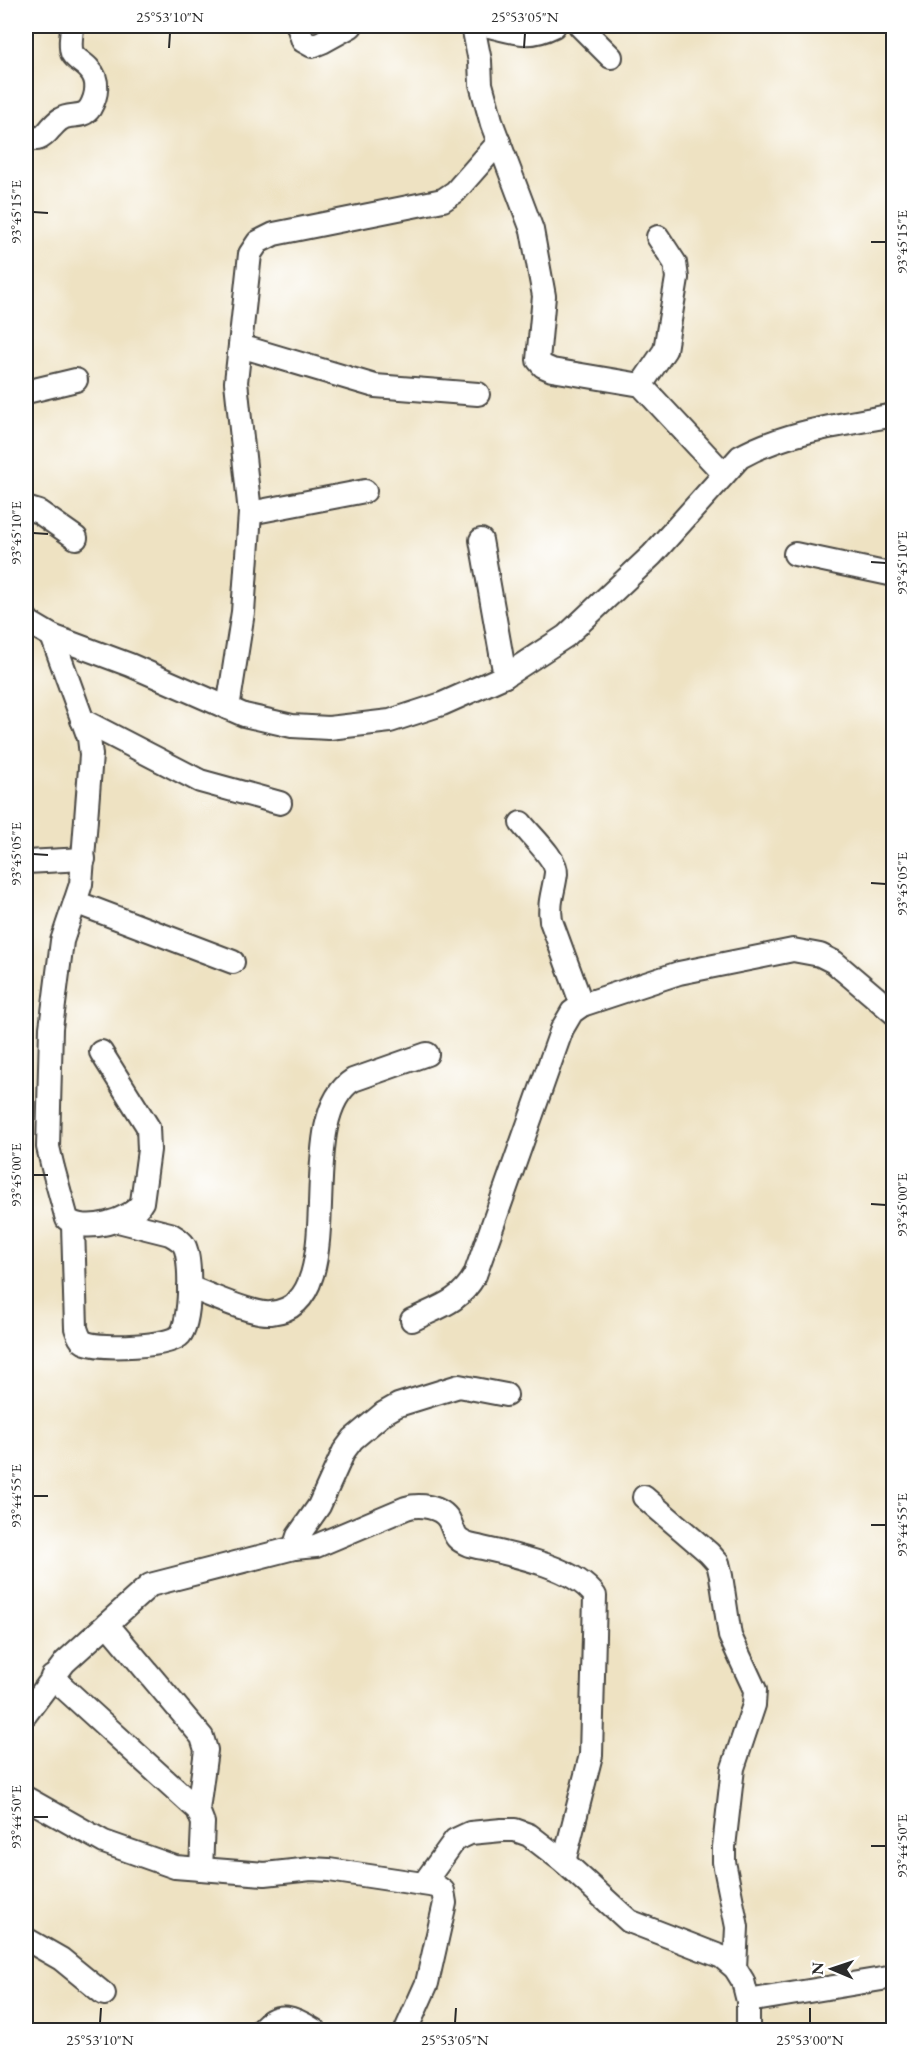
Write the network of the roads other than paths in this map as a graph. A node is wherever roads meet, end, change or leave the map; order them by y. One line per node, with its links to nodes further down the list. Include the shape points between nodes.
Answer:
1 (72, 26): 9 (street, via 72,52 90,69 97,83 90,109 60,119 39,140)
2 (298, 26): 3 (street, via 303,41 312,46)
3 (351, 26)
4 (473, 26): 10 (street, via 481,84)
5 (489, 26): 6 (street, via 539,34)
6 (554, 26)
7 (580, 26): 8 (street)
8 (610, 57)
9 (26, 133)
10 (499, 142): 12 (street, via 443,201 274,234 258,242 250,254); 14 (street, via 532,230 544,296 538,360 552,370)
11 (658, 237): 14 (street, via 675,263 677,278 665,350)
12 (240, 346): 16 (street, via 375,386); 21 (street, via 236,382)
13 (75, 380): 15 (street)
14 (641, 385): 18 (street)
15 (26, 392)
16 (478, 394)
17 (894, 415): 18 (street, via 787,437 740,457)
18 (724, 474): 28 (street, via 652,555 566,636)
19 (365, 491): 21 (street)
20 (26, 508): 22 (street, via 39,512)
21 (250, 513): 29 (street, via 243,612)
22 (76, 538)
23 (481, 540): 28 (street)
24 (795, 554): 25 (street)
25 (894, 575)
26 (26, 618): 27 (street)
27 (52, 636): 29 (street, via 130,664); 30 (street)
28 (505, 675): 29 (street, via 442,704 390,721 329,728 292,726)
29 (228, 708)
30 (82, 720): 31 (street, via 200,781); 33 (street, via 91,755)
31 (280, 803)
32 (521, 824): 37 (street, via 553,861 556,872 550,921)
33 (84, 859): 34 (street); 35 (street)
34 (26, 862)
35 (75, 902): 36 (street); 42 (street, via 62,941 51,1028 48,1146 67,1219)
36 (233, 962)
37 (582, 1005): 38 (street, via 679,973 793,950 834,962); 44 (street, via 572,1012 562,1029 471,1282 459,1296)
38 (894, 1013)
39 (101, 1052): 41 (street, via 148,1127 142,1202 139,1209)
40 (427, 1054): 43 (street, via 353,1080 337,1094 323,1143 315,1264 309,1287 297,1303 287,1310 255,1311)
41 (118, 1221): 42 (street); 43 (street, via 177,1238 188,1258)
42 (73, 1225): 43 (street, via 76,1328 86,1343 114,1346 176,1339 188,1320)
43 (189, 1287)
44 (412, 1320)
45 (506, 1395): 47 (street, via 459,1386 384,1413 344,1451)
46 (644, 1497): 57 (street, via 718,1563 730,1636 755,1690 754,1705 733,1768 724,1847 737,1927)
47 (294, 1548): 48 (street, via 150,1585); 53 (street, via 316,1546 417,1505 443,1513 459,1541 542,1562 589,1588 595,1596 591,1755)
48 (107, 1624): 49 (street); 52 (street, via 202,1737 206,1750)
49 (52, 1677): 50 (street); 52 (street)
50 (26, 1714)
51 (26, 1798): 54 (street, via 104,1842 165,1864)
52 (198, 1810): 54 (street, via 203,1823)
53 (564, 1862): 55 (street, via 529,1835 515,1830 470,1833 455,1840); 57 (street, via 629,1921 722,1957)
54 (201, 1869): 55 (street, via 265,1874 329,1870)
55 (424, 1883): 63 (street, via 443,1891 445,1903 427,1983)
56 (26, 1939): 59 (street, via 61,1959)
57 (735, 1968): 60 (street)
58 (894, 1977): 60 (street)
59 (104, 1994)
60 (748, 2001): 64 (street)
61 (261, 2031): 62 (street, via 276,2018 287,2017)
62 (314, 2031)
63 (406, 2031)
64 (748, 2031)

